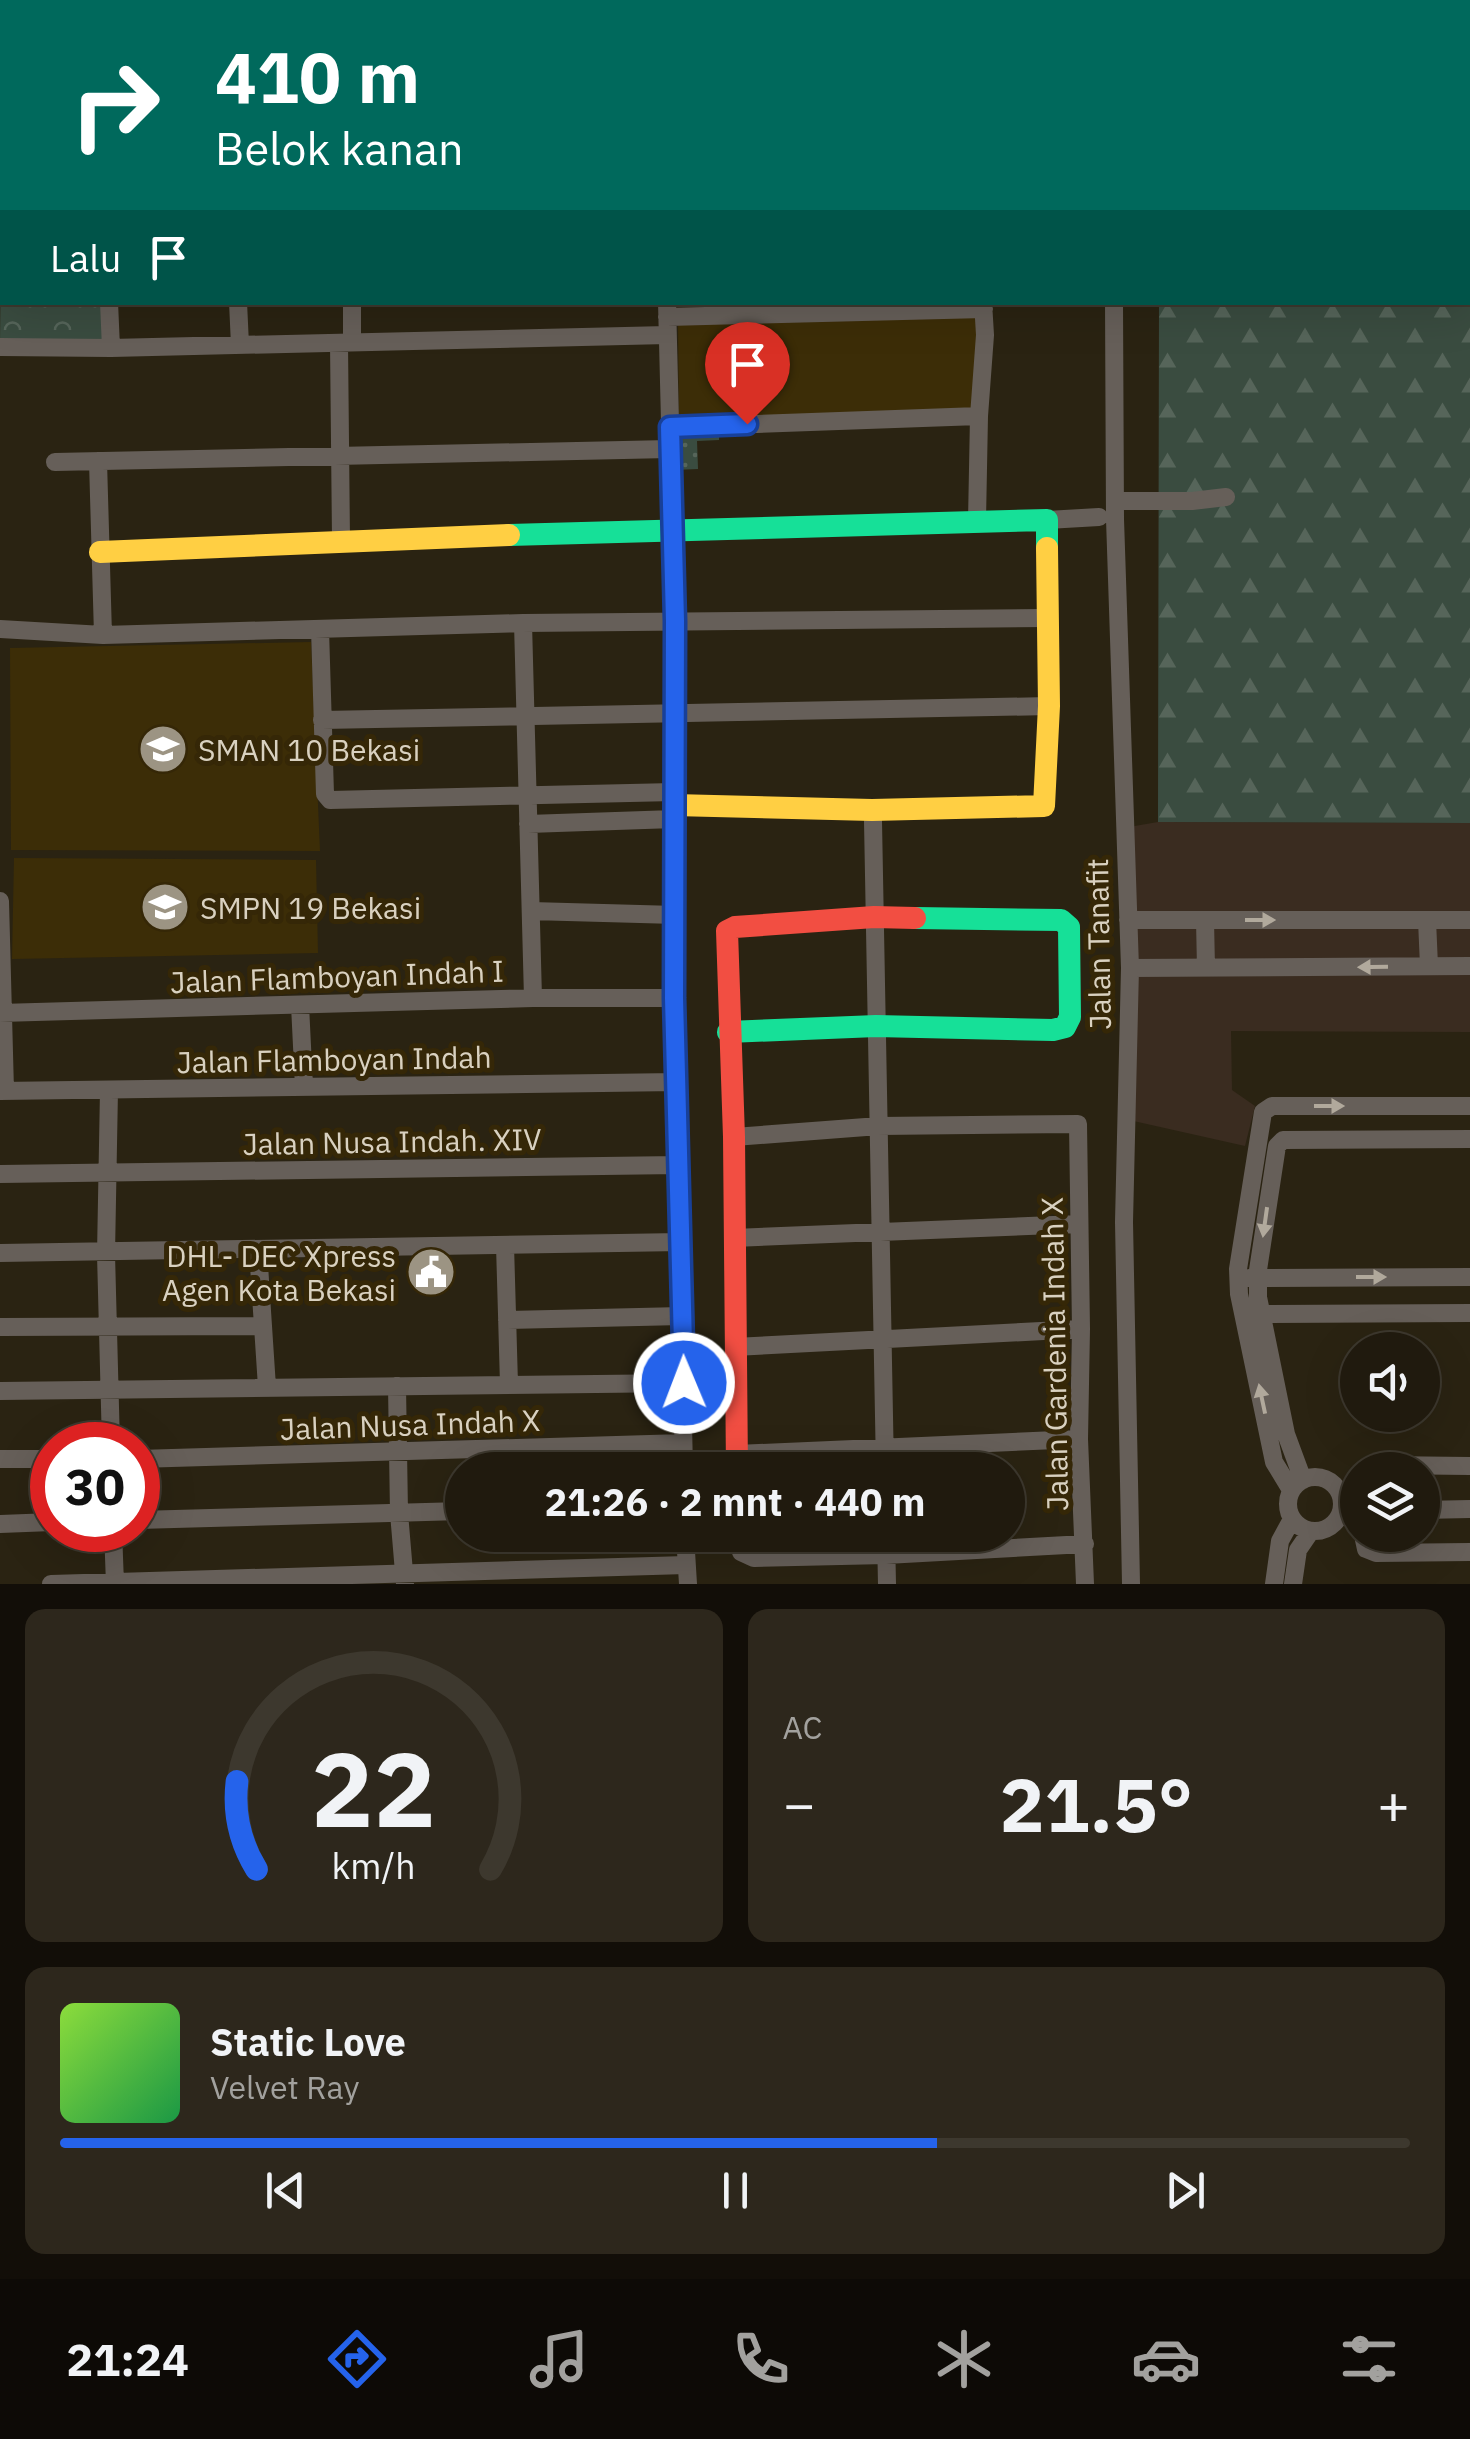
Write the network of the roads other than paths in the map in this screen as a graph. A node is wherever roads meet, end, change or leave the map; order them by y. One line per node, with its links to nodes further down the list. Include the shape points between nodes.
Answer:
1 (110, 305): 10 (street)
2 (238, 305): 8 (street)
3 (351, 305): 7 (street)
4 (1114, 305): 18 (street, Jalan Tanafit)
5 (984, 306): 6 (street); 11 (street)
6 (667, 318): 7 (street); 12 (street)
7 (345, 342): 8 (street); 14 (street)
8 (240, 345): 10 (street)
9 (0, 347): 10 (street)
10 (112, 348)
11 (978, 416): 12 (street); 21 (street)
12 (670, 427): 13 (street)
13 (670, 448): 14 (street); 22 (street)
14 (341, 453): 15 (street); 23 (street)
15 (98, 461): 16 (street); 24 (street)
16 (55, 462)
17 (1226, 497): 18 (street)
18 (1115, 501): 43 (street, Jalan Tanafit)
19 (1099, 518): 20 (street)
20 (1048, 520): 21 (street); 25 (street)
21 (976, 521): 22 (street)
22 (671, 529): 23 (street); 26 (street)
23 (341, 540): 24 (street)
24 (100, 552): 30 (street)
25 (1047, 618): 26 (street); 31 (street)
26 (675, 621): 27 (street); 32 (street)
27 (523, 623): 28 (street); 33 (street)
28 (320, 628): 30 (street); 34 (street)
29 (0, 629): 30 (street)
30 (103, 635)
31 (1049, 706): 32 (street); 36 (street, via 1040,808)
32 (674, 715): 33 (street); 36 (street)
33 (525, 717): 34 (street); 35 (street)
34 (322, 720): 35 (street, via 330,800)
35 (526, 796): 36 (street); 38 (street)
36 (674, 806): 38 (street); 41 (street)
37 (873, 821): 42 (street)
38 (528, 824): 40 (street)
39 (0, 901): 54 (street)
40 (531, 911): 41 (street); 51 (street)
41 (676, 914): 52 (street)
42 (874, 917): 55 (street); 55 (street, via 1062,920 1069,927 1070,957 1066,1027); 56 (street, via 727,931)
43 (1128, 920): 44 (street); 49 (street, Jalan Tanafit)
44 (1206, 920): 45 (street, one-way to 45); 50 (street)
45 (1427, 920): 46 (street); 47 (street)
46 (1470, 920)
47 (1430, 966): 48 (street); 50 (street, one-way to 50)
48 (1470, 966)
49 (1130, 968): 50 (street); 138 (street, Jalan Tanafit, via 1124,1222)
50 (1206, 968)
51 (533, 998): 52 (street, Jalan Flamboyan Indah I); 53 (street, Jalan Flamboyan Indah I)
52 (674, 998): 57 (street)
53 (300, 1005): 54 (street, Jalan Flamboyan Indah I); 58 (street)
54 (1, 1013): 60 (street)
55 (876, 1026): 56 (street); 63 (street)
56 (728, 1032): 64 (street)
57 (672, 1082): 58 (street, Jalan Flamboyan Indah); 67 (street)
58 (304, 1087): 59 (street, Jalan Flamboyan Indah)
59 (109, 1090): 60 (street, Jalan Flamboyan Indah); 68 (street)
60 (2, 1091)
61 (1470, 1106): 62 (street, one-way to 61)
62 (1266, 1108): 66 (street); 78 (street)
63 (879, 1126): 64 (street); 70 (street, Jalan Gardenia Indah X, via 1078,1124); 71 (street)
64 (734, 1137): 72 (street)
65 (1470, 1139): 66 (street)
66 (1279, 1142): 80 (street, one-way to 80)
67 (678, 1165): 68 (street, Jalan Nusa Indah. XIV); 73 (street)
68 (107, 1173): 69 (street, Jalan Nusa Indah. XIV); 77 (street)
69 (0, 1174)
70 (1078, 1224): 71 (street); 88 (street, Jalan Gardenia Indah X)
71 (880, 1232): 72 (street); 89 (street)
72 (734, 1238): 90 (street)
73 (681, 1242): 74 (street); 83 (street)
74 (505, 1246): 75 (street); 84 (street)
75 (258, 1250): 77 (street); 85 (street)
76 (0, 1254): 77 (street)
77 (106, 1254): 86 (street)
78 (1238, 1277): 80 (street); 82 (street)
79 (1470, 1277): 80 (street, one-way to 79)
80 (1258, 1278): 82 (street)
81 (1470, 1313): 82 (street)
82 (1254, 1314): 111 (street, via 1274,1462)
83 (682, 1316): 84 (street); 91 (street)
84 (507, 1320): 92 (street)
85 (263, 1326): 86 (street); 94 (street)
86 (108, 1327): 87 (street); 95 (street)
87 (0, 1328)
88 (1081, 1329): 89 (street); 98 (street, Jalan Gardenia Indah X)
89 (882, 1339): 90 (street); 100 (street)
90 (734, 1346): 103 (street)
91 (684, 1383): 92 (street); 99 (street)
92 (510, 1384): 93 (street)
93 (396, 1386): 94 (street); 101 (street)
94 (267, 1387): 95 (street)
95 (110, 1388): 96 (street); 97 (street)
96 (0, 1390)
97 (111, 1422)
98 (1079, 1439): 100 (street); 123 (street, Jalan Gardenia Indah X)
99 (683, 1444): 101 (street, Jalan Nusa Indah X); 102 (street)
100 (884, 1446): 104 (street); 105 (street)
101 (398, 1452): 106 (street, Jalan Nusa Indah X); 116 (street)
102 (683, 1452)
103 (737, 1452)
104 (829, 1452)
105 (884, 1452)
106 (160, 1457)
107 (0, 1459): 108 (street)
108 (30, 1459)
109 (1440, 1466): 110 (street)
110 (1470, 1466)
111 (1297, 1485): 112 (street, via 1318,1477); 119 (street, via 1287,1505)
112 (1340, 1495)
113 (1470, 1508): 114 (street)
114 (1440, 1509)
115 (445, 1512): 116 (street)
116 (399, 1513): 118 (street); 132 (street)
117 (1340, 1518): 122 (street)
118 (160, 1519)
119 (1292, 1519): 122 (street); 139 (street, via 1280,1541)
120 (30, 1523): 121 (street)
121 (0, 1524)
122 (1311, 1531): 140 (street, via 1298,1550)
123 (1085, 1544): 130 (street); 137 (street, Jalan Gardenia Indah X)
124 (114, 1552): 134 (street)
125 (686, 1552): 131 (street)
126 (748, 1552): 130 (street, via 754,1558)
127 (886, 1552): 130 (street)
128 (1374, 1552): 129 (street)
129 (1470, 1552)
130 (886, 1556): 136 (street)
131 (686, 1564): 132 (street); 135 (street)
132 (405, 1579): 134 (street)
133 (51, 1584): 134 (street)
134 (115, 1584)
135 (688, 1584)
136 (887, 1584)
137 (1085, 1584)
138 (1131, 1584)
139 (1274, 1584)
140 (1293, 1584)

